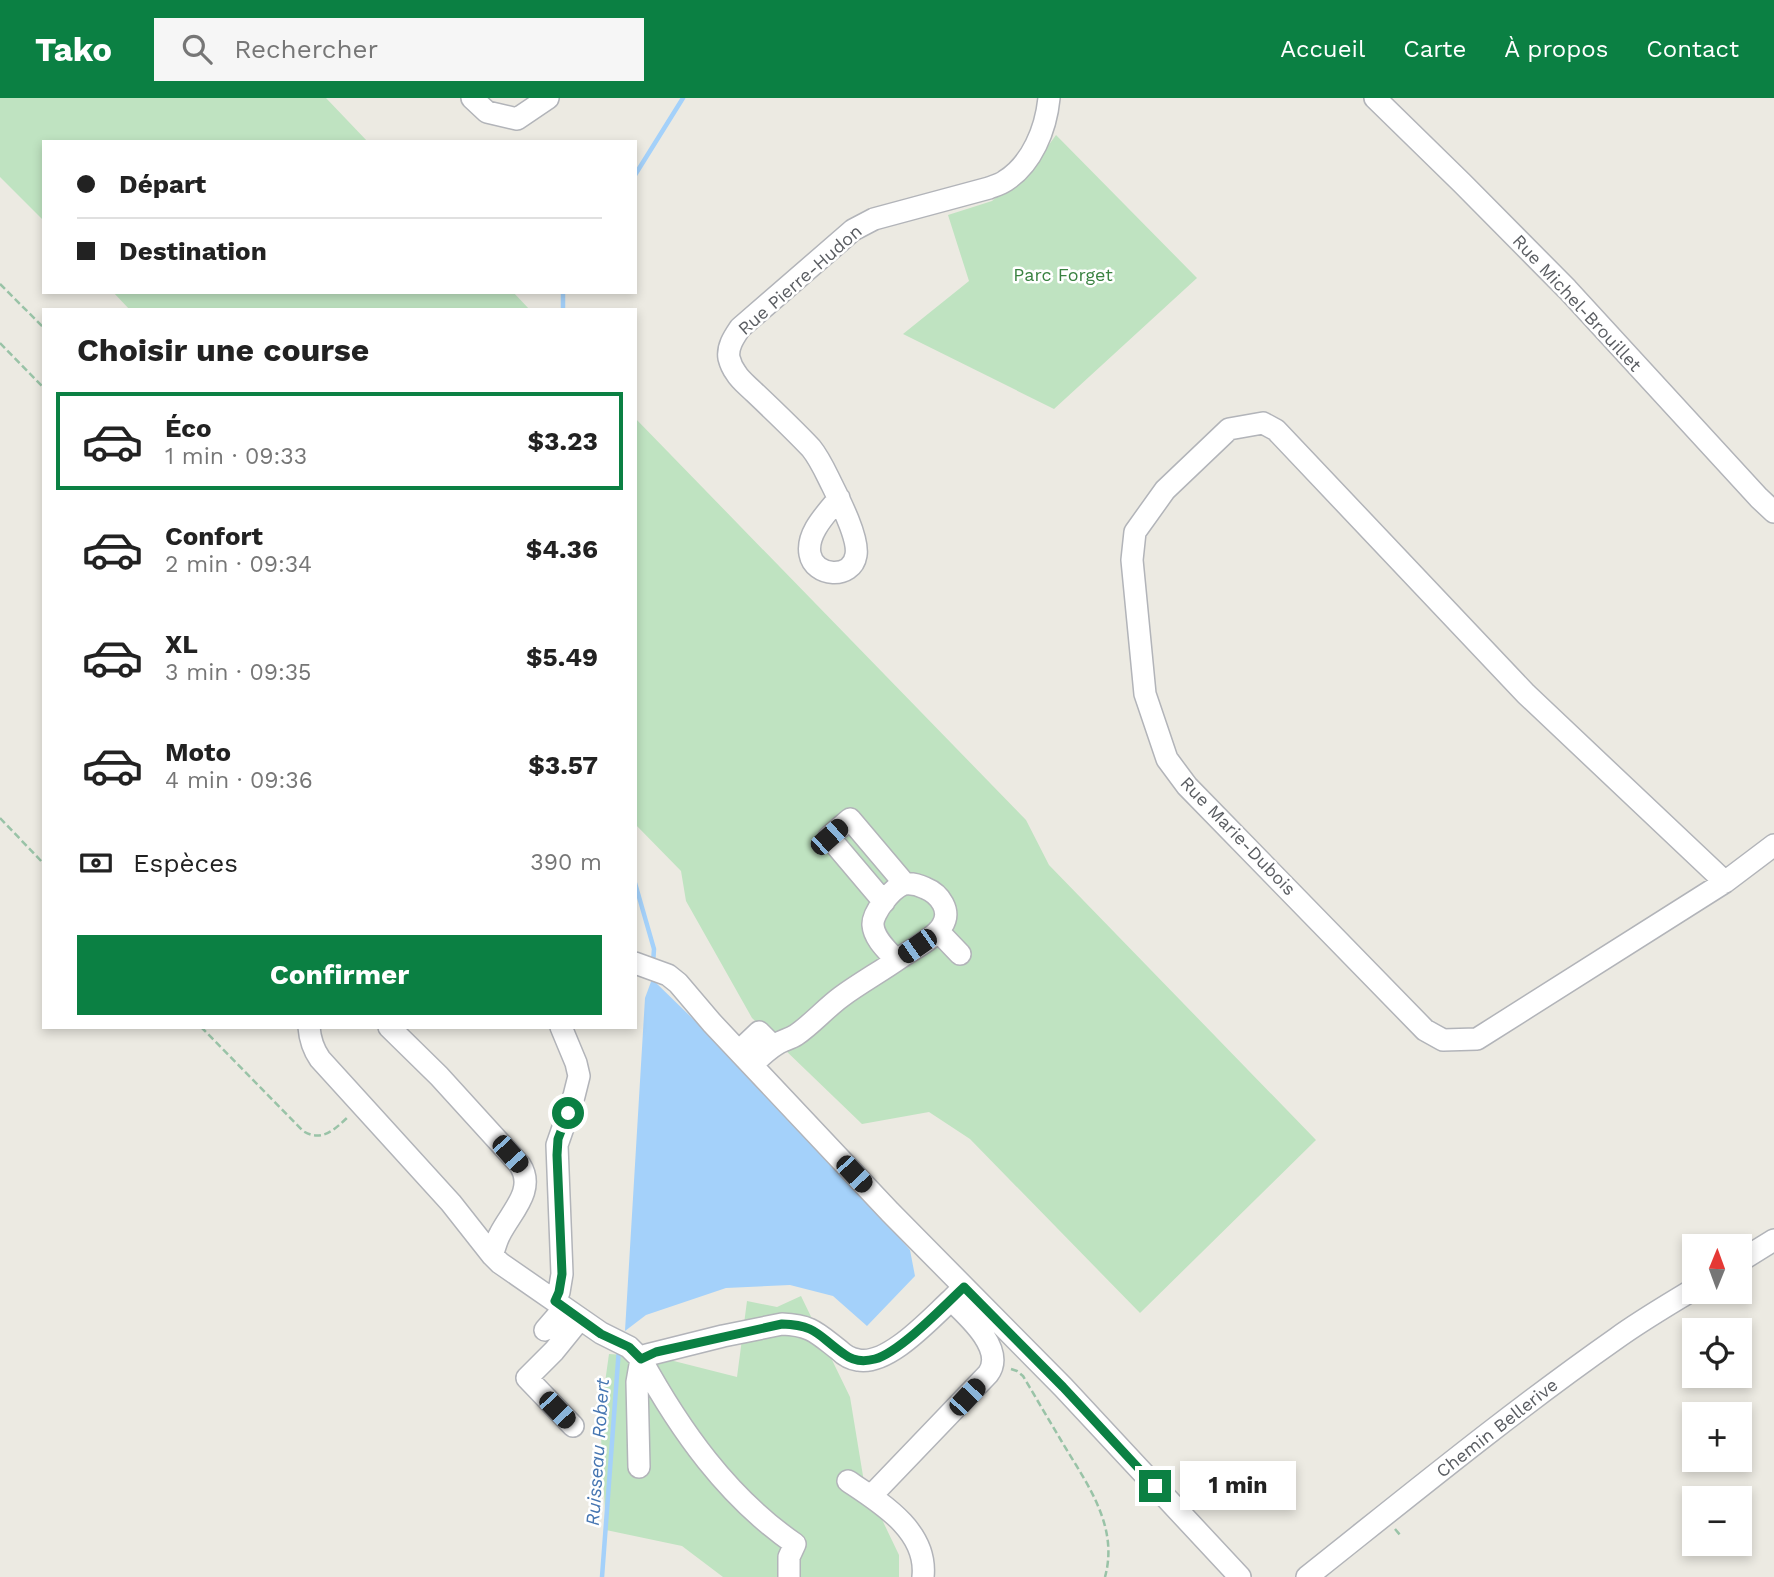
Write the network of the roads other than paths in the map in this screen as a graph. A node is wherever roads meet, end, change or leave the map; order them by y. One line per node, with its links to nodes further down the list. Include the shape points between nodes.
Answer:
1 (472, 98): 2 (street, via 487,112 517,119)
2 (548, 98)
3 (1049, 98): 5 (street, Rue Pierre-Hudon, via 1048,113 1028,160 1006,181 874,219 853,230 740,328 731,342 729,356 736,373 813,450)
4 (1375, 98): 6 (street, Rue Michel-Brouillet, via 1567,289)
5 (839, 498)
6 (1774, 512)
7 (1774, 845): 8 (street, Rue Marie-Dubois)
8 (1725, 882): 8 (street, Rue Marie-Dubois, via 1526,694 1276,430 1263,422 1229,429 1165,490 1135,532 1132,560 1145,694 1167,759 1187,786 1425,1030 1443,1040 1477,1039)
9 (905, 884): 10 (street); 10 (street, via 850,818 829,837); 11 (street, via 925,887 944,904 946,917)
10 (884, 902): 13 (street, via 874,920 874,932)
11 (938, 931): 12 (street); 13 (street)
12 (960, 954)
13 (896, 960): 18 (street, via 797,1034 773,1046 759,1032)
14 (647, 967): 18 (street, via 678,982)
15 (309, 1029): 21 (street, via 313,1050 331,1073 451,1203)
16 (391, 1029): 21 (street, via 525,1172 524,1193)
17 (562, 1029): 24 (street, via 579,1076 557,1145 559,1292)
18 (745, 1058): 22 (street, via 890,1212)
19 (1774, 1240): 20 (street)
20 (1752, 1254)
21 (492, 1255): 24 (street)
22 (957, 1293): 26 (street, via 896,1348 866,1361 849,1358 814,1330 782,1324 656,1352); 30 (street, via 993,1351 993,1366); 33 (street, via 1063,1387)
23 (1682, 1297): 34 (street, Chemin Bellerive, via 1575,1368)
24 (566, 1309): 25 (street); 26 (street); 27 (street, via 554,1351 527,1378)
25 (545, 1329)
26 (628, 1349): 28 (street, via 637,1382); 31 (street, via 723,1481 795,1544 789,1557)
27 (573, 1426)
28 (639, 1467)
29 (848, 1481): 30 (street)
30 (871, 1496): 32 (street, via 895,1514 915,1541)
31 (789, 1577)
32 (923, 1577)
33 (1240, 1577)
34 (1307, 1577)

